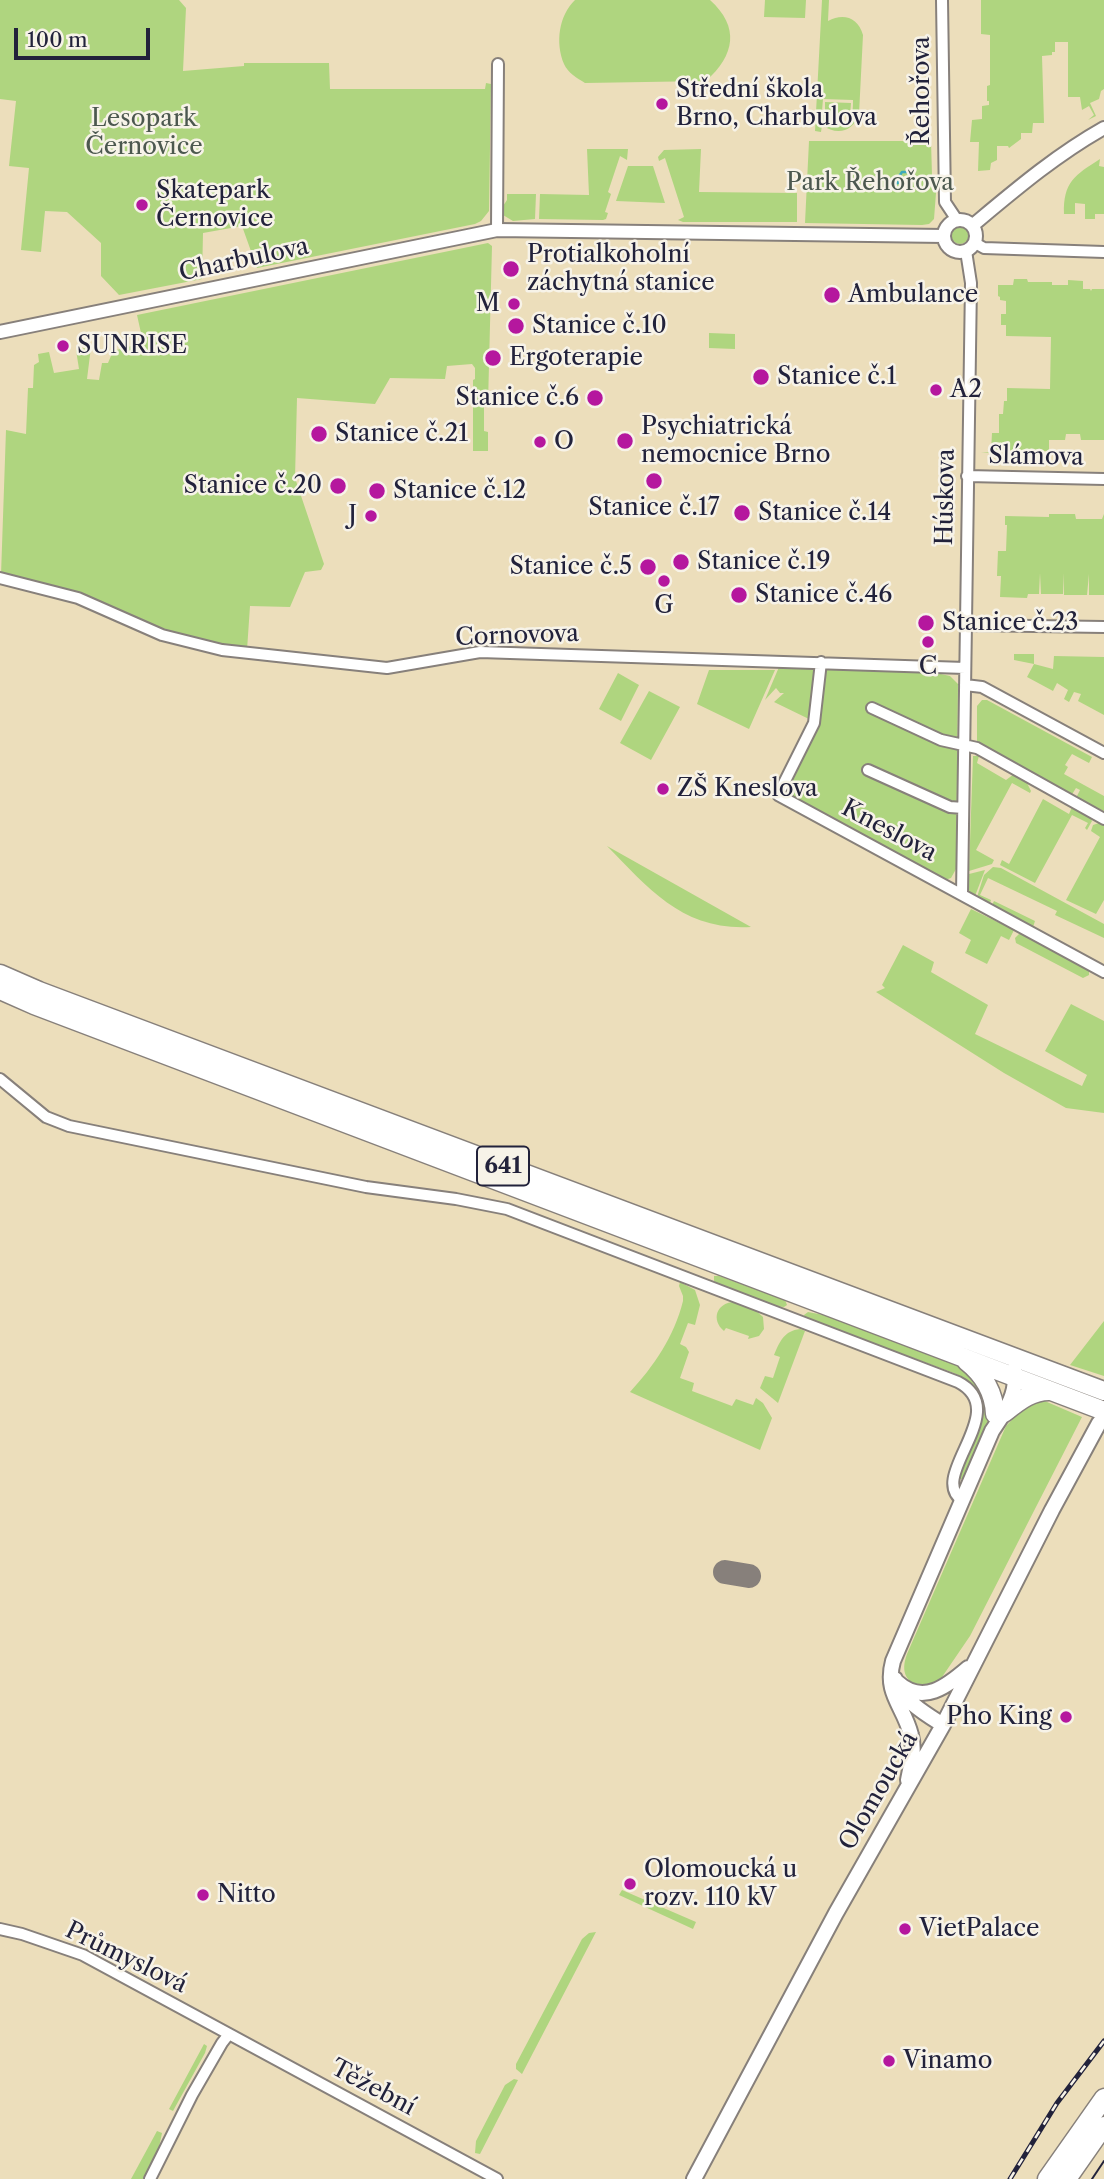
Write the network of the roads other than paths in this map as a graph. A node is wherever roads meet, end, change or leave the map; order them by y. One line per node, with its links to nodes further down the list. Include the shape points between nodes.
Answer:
1 (942, 0): 4 (street, Řehořova, via 945,202)
2 (498, 64): 6 (street)
3 (1104, 128): 5 (street, via 1064,152)
4 (957, 220): 5 (street); 7 (street, via 949,224)
5 (973, 225): 8 (street, via 976,235)
6 (497, 230): 7 (street, Charbulova); 10 (street, Charbulova)
7 (944, 236): 8 (street, via 958,252)
8 (971, 247): 9 (street); 11 (street, Húskova)
9 (1104, 252)
10 (0, 332)
11 (967, 476): 12 (street, Slámova); 14 (street, Húskova)
12 (1104, 479)
13 (0, 578): 16 (street, Cornovova, via 78,598 162,635 222,650 387,668 480,652)
14 (965, 625): 15 (street); 17 (street, Húskova)
15 (1104, 627)
16 (821, 663): 17 (street, Cornovova); 25 (street, Kneslova, via 814,723 778,795)
17 (965, 668): 18 (street, Húskova)
18 (965, 685): 20 (street, Húskova); 21 (street, via 982,687)
19 (872, 708): 20 (street, via 941,740)
20 (964, 745): 23 (street, Húskova); 24 (street)
21 (1104, 753)
22 (868, 770): 23 (street, via 950,807)
23 (963, 808): 25 (street, Húskova)
24 (1104, 819)
25 (962, 894): 26 (street, Kneslova)
26 (1104, 972)
27 (0, 974): 31 (highway, 641)
28 (0, 990): 30 (highway, 641)
29 (0, 1079): 38 (street, via 46,1117 69,1126 366,1187 508,1209 958,1382 974,1397 977,1411 952,1482 956,1496)
30 (955, 1353): 33 (highway, 641); 37 (highway, via 983,1377 993,1395)
31 (1008, 1356): 32 (highway, 641); 33 (main road)
32 (1034, 1365): 33 (main road); 35 (highway, 641)
33 (1015, 1376): 34 (highway, 641); 37 (main road, via 1006,1385)
34 (1051, 1391): 36 (highway, 641); 37 (highway, via 1025,1398)
35 (1104, 1391)
36 (1101, 1417): 40 (main road, Olomoucká)
37 (997, 1420): 38 (main road)
38 (963, 1501): 39 (main road)
39 (896, 1653): 41 (main road); 43 (main road, via 891,1690 912,1742)
40 (975, 1663): 41 (main road, via 930,1693 906,1688); 42 (main road, Olomoucká)
41 (894, 1679): 42 (main road, via 907,1699)
42 (943, 1725): 43 (main road, Olomoucká)
43 (904, 1795): 50 (main road, Olomoucká)
44 (0, 1929): 45 (street, Průmyslová, via 83,1955)
45 (229, 2034): 48 (street); 49 (street, Těžební)
46 (1104, 2098): 51 (highway)
47 (1104, 2126): 52 (highway)
48 (150, 2179)
49 (497, 2179)
50 (694, 2179)
51 (1047, 2179)
52 (1068, 2179)

